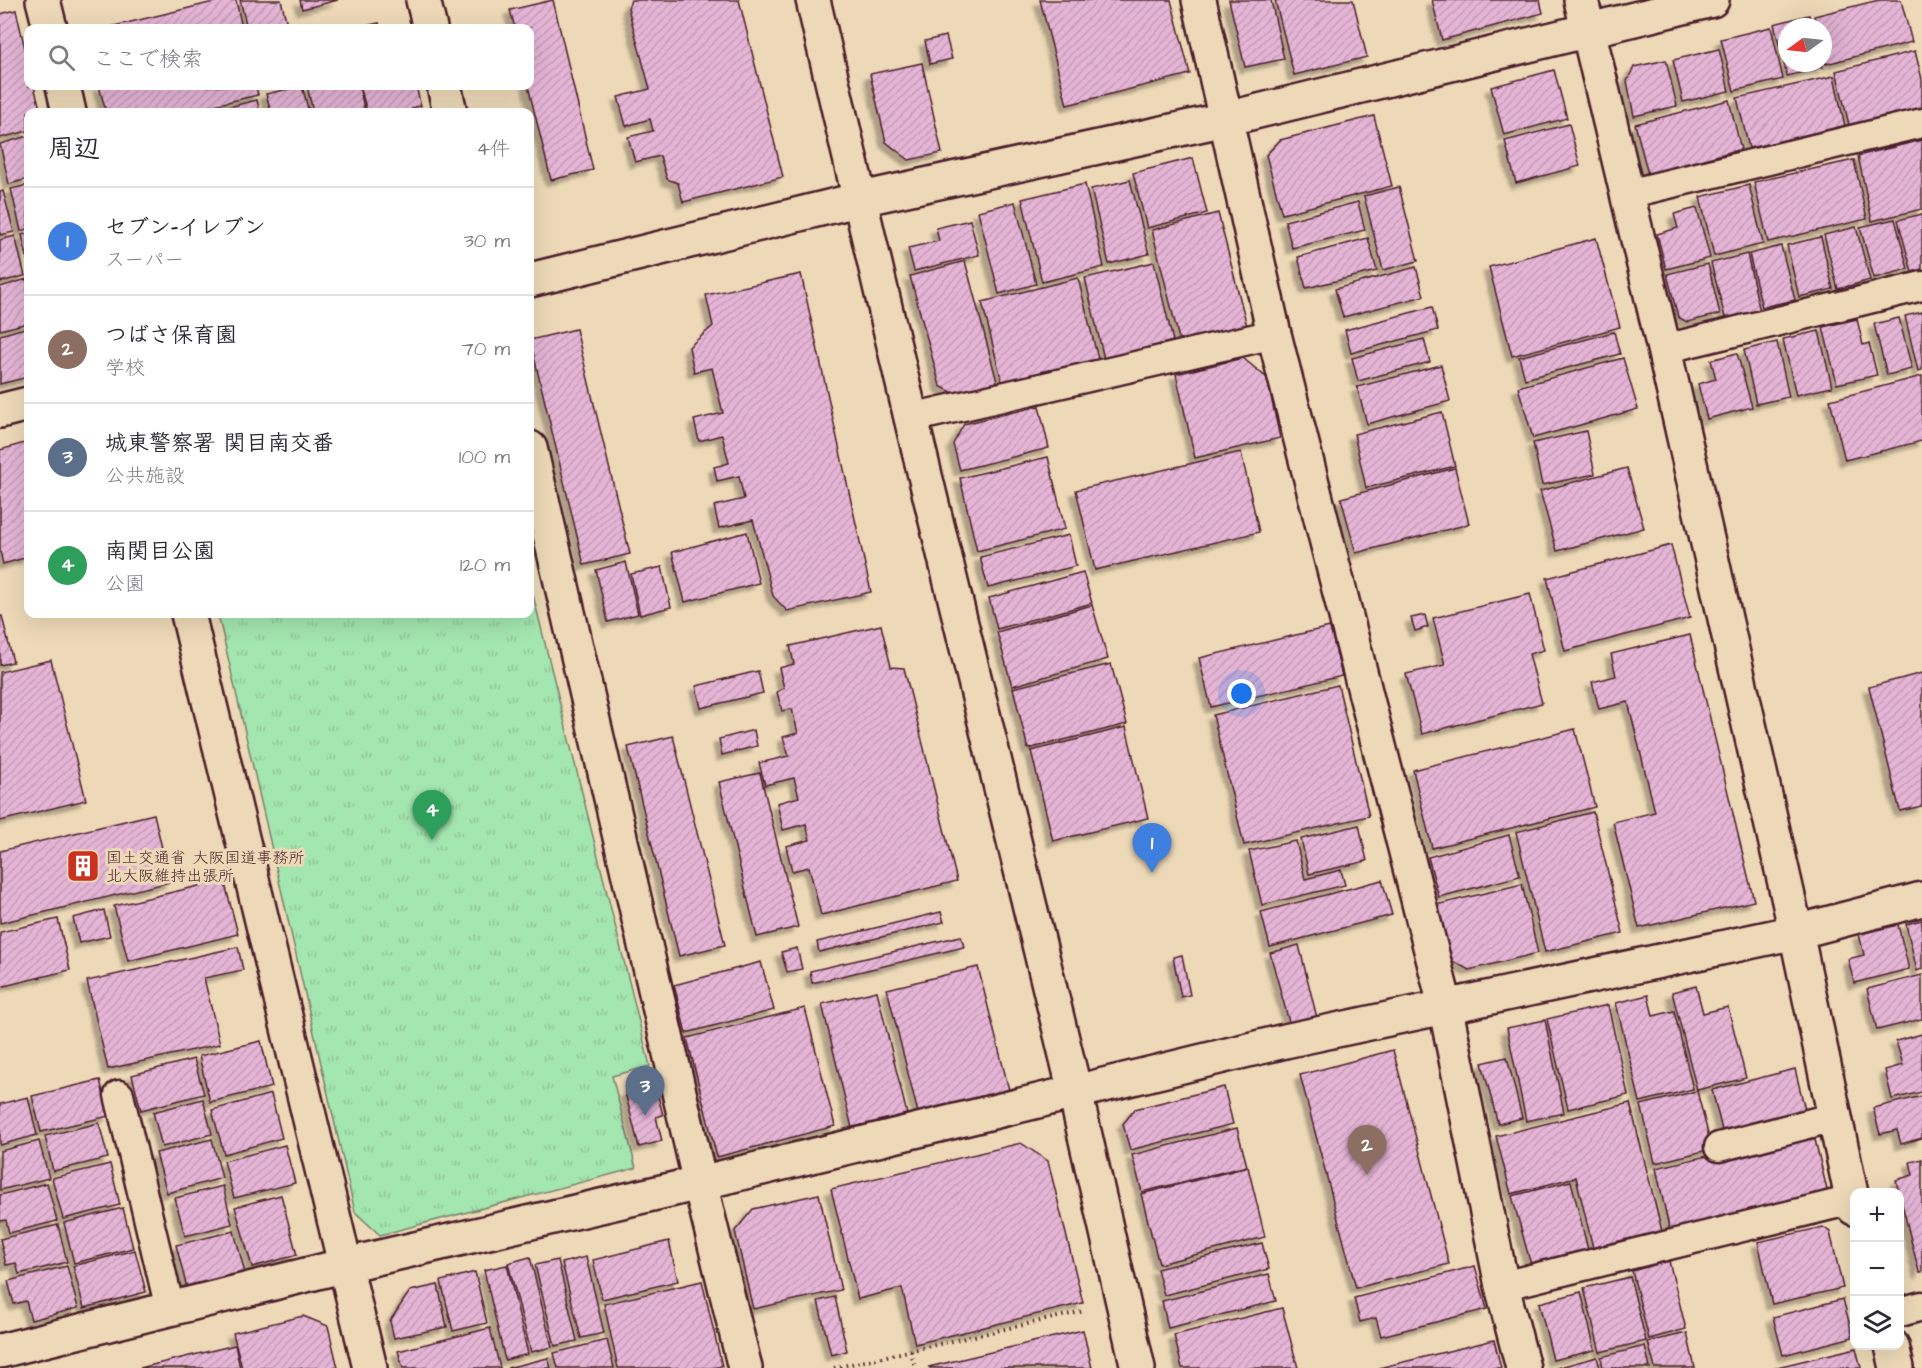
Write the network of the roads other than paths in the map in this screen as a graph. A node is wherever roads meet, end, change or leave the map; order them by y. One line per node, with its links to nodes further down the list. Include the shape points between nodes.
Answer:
1 (43, 0): 7 (street)
2 (423, 0): 8 (street)
3 (813, 0): 16 (street)
4 (1199, 0): 13 (street)
5 (1712, 0): 6 (street)
6 (1584, 15): 13 (street); 15 (street)
7 (49, 24)
8 (429, 24)
9 (64, 90): 11 (street)
10 (445, 90): 12 (street)
11 (68, 108)
12 (449, 108)
13 (1226, 119): 16 (street); 19 (street)
14 (1922, 123): 15 (lane)
15 (1627, 194): 20 (street)
16 (861, 199): 17 (street); 23 (street)
17 (534, 279)
18 (1922, 286): 20 (lane)
19 (1274, 334): 23 (lane); 28 (street)
20 (1664, 349): 27 (street)
21 (24, 405): 22 (street)
22 (0, 411)
23 (911, 418): 29 (street)
24 (534, 465): 33 (street)
25 (189, 618): 36 (street)
26 (1922, 899): 27 (street)
27 (1796, 932): 28 (street); 31 (street)
28 (1445, 1005): 29 (street); 37 (street)
29 (1075, 1092): 33 (street); 45 (street)
30 (119, 1095): 39 (lane)
31 (1835, 1117): 32 (lane); 34 (street)
32 (1719, 1147)
33 (700, 1183): 36 (street); 44 (street)
34 (1850, 1190)
35 (1850, 1205): 37 (lane)
36 (346, 1265): 39 (street); 43 (street)
37 (1502, 1286): 46 (street)
38 (1922, 1306): 40 (lane)
39 (170, 1309): 42 (street)
40 (1904, 1311)
41 (1893, 1350): 47 (street)
42 (0, 1352)
43 (370, 1368)
44 (746, 1368)
45 (1138, 1368)
46 (1522, 1368)
47 (1897, 1368)

